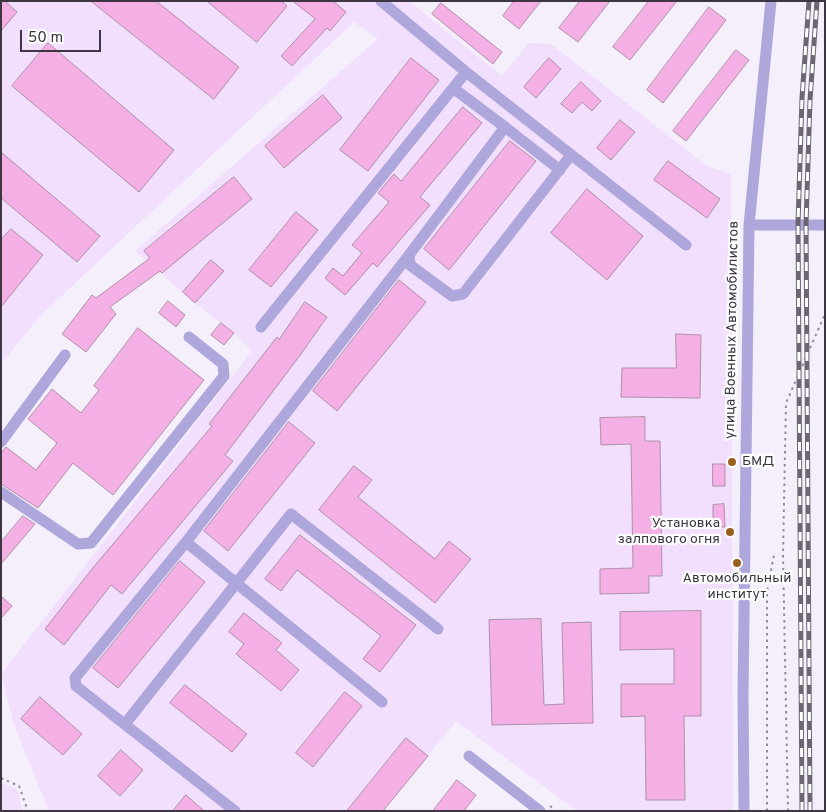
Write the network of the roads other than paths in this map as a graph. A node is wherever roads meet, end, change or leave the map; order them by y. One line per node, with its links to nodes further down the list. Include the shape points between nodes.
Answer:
1 (381, 1): 3 (street)
2 (771, 1): 8 (street, улица Военных Автомобилистов)
3 (466, 72): 4 (street); 6 (street)
4 (453, 88): 5 (street); 12 (street)
5 (506, 127): 7 (street); 11 (street)
6 (571, 155): 7 (street); 10 (street)
7 (560, 170): 11 (street, via 462,294 452,296 410,265)
8 (749, 225): 9 (street); 25 (street, улица Военных Автомобилистов)
9 (825, 225)
10 (686, 245)
11 (408, 255): 17 (street)
12 (261, 327)
13 (189, 337): 16 (street, via 223,364 224,376 91,543 78,544)
14 (65, 355): 15 (street)
15 (1, 442)
16 (1, 492)
17 (186, 542): 18 (street); 21 (street, via 75,678 76,686)
18 (236, 583): 19 (street, via 291,514); 20 (street); 21 (street)
19 (438, 629)
20 (382, 702)
21 (124, 724): 23 (street)
22 (469, 756): 24 (street)
23 (236, 811)
24 (540, 811)
25 (744, 811)

